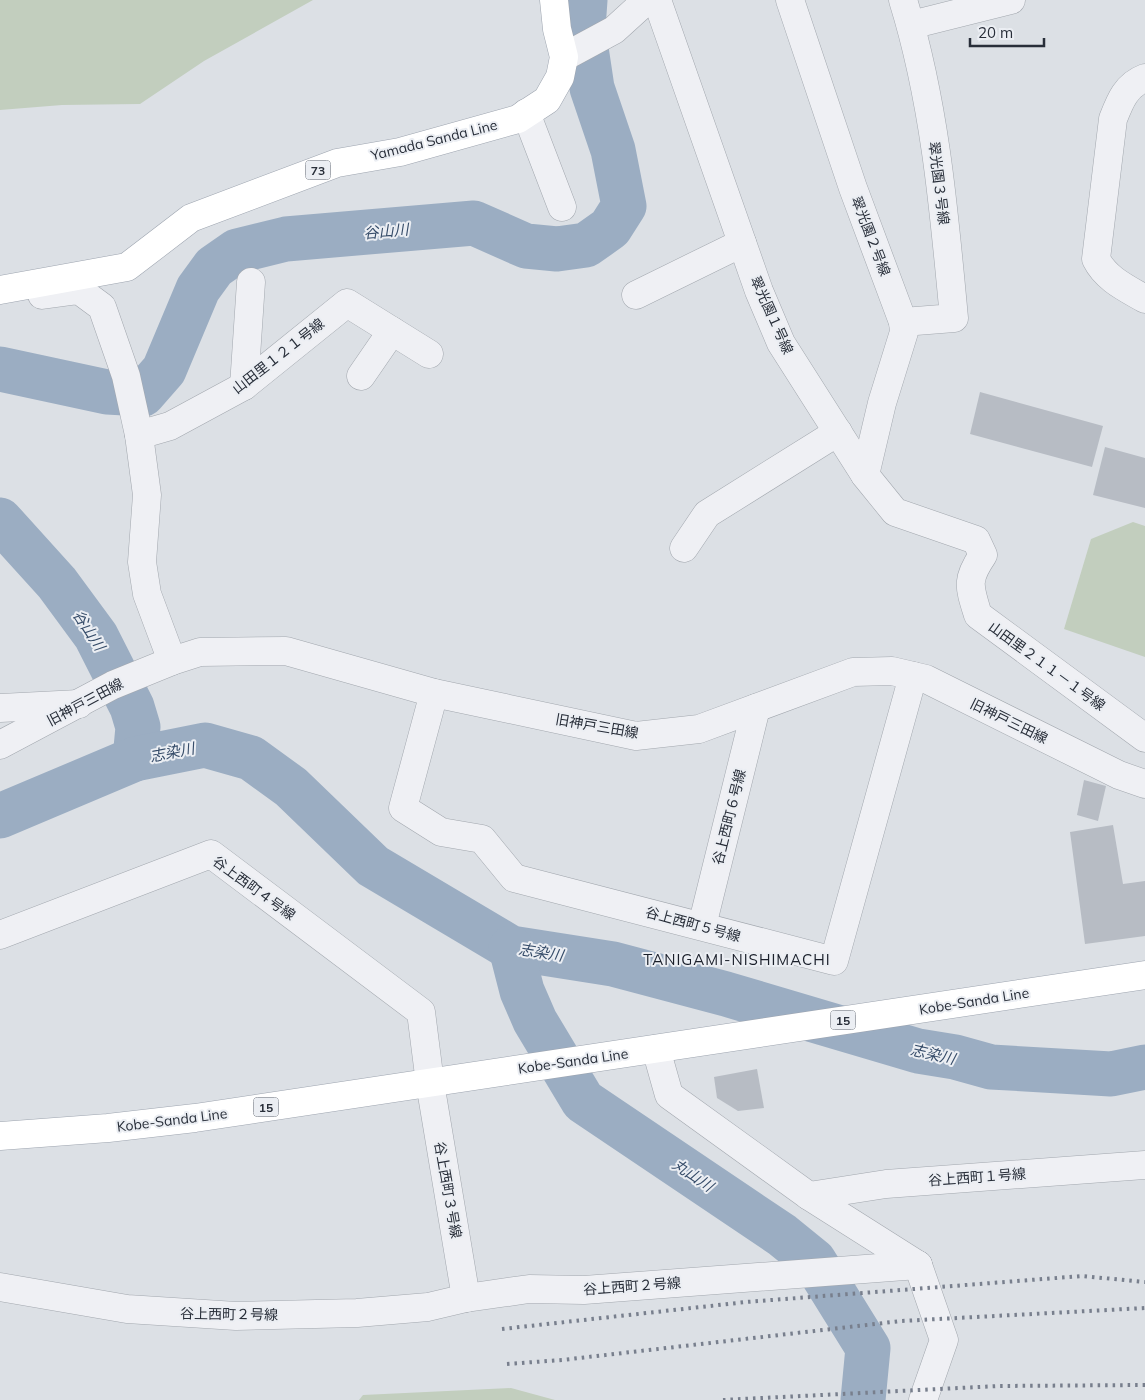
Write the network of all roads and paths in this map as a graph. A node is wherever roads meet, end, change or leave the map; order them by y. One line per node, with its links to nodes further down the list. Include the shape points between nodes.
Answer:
1 (554, 0): 7 (main road, Yamada Sanda Line / 73, via 557,29)
2 (647, 0): 7 (street, via 614,30)
3 (657, 0): 11 (street, 翠光園１号線)
4 (790, 0): 17 (street, 翠光園２号線, via 853,188)
5 (1011, 0): 6 (street)
6 (907, 13): 17 (street, 翠光園３号線, via 917,44 939,164 954,318)
7 (570, 54): 9 (main road, Yamada Sanda Line / 73, via 547,100)
8 (1145, 78): 16 (street, via 1134,82 1113,118 1096,259 1101,270)
9 (526, 113): 10 (street); 13 (main road, Yamada Sanda Line / 73, via 518,119 400,152 337,163 191,218 127,267)
10 (562, 207)
11 (742, 243): 15 (street); 23 (street, 翠光園１号線, via 781,344)
12 (251, 282): 21 (street)
13 (31, 284): 14 (main road, Yamada Sanda Line / 73); 22 (street, via 33,297 79,290 102,307 126,376)
14 (0, 290)
15 (636, 295)
16 (1145, 299)
17 (903, 322): 24 (street, 翠光園２号線, via 904,332 882,402)
18 (392, 331): 19 (street, 山田里１２１号線); 20 (street); 21 (street, 山田里１２１号線, via 347,303)
19 (429, 354)
20 (361, 376)
21 (244, 386): 22 (street, 山田里１２１号線, via 170,426)
22 (136, 424): 27 (street, via 147,495 142,562 147,594)
23 (838, 432): 24 (street, 翠光園１号線); 25 (street, via 707,514)
24 (865, 475): 26 (street, 翠光園１号線, via 895,512 976,540)
25 (684, 548)
26 (983, 555): 33 (street, 山田里２１１－１号線, via 970,574 978,615)
27 (171, 661): 29 (street, 旧神戸三田線, via 200,652 286,651); 30 (street, 旧神戸三田線)
28 (913, 676): 32 (street, 旧神戸三田線, via 892,670 853,672); 35 (street, 旧神戸三田線, via 926,679 1119,775); 36 (street, 谷上西町５号線, via 834,961)
29 (434, 693): 32 (street, 旧神戸三田線, via 636,736 699,729); 36 (street, 谷上西町５号線, via 403,808 441,832 482,839 514,878)
30 (79, 704): 31 (street); 34 (street, 旧神戸三田線)
31 (0, 708)
32 (756, 708): 36 (street, 谷上西町６号線)
33 (1145, 738)
34 (0, 745)
35 (1145, 784)
36 (702, 926)
37 (0, 935): 40 (street, 谷上西町４号線, via 211,854 421,1012)
38 (1145, 975): 39 (main road, Kobe-Sanda Line / 15)
39 (656, 1049): 40 (main road, Kobe-Sanda Line / 15); 43 (street, via 669,1095)
40 (430, 1083): 41 (main road, Kobe-Sanda Line / 15, via 195,1118); 46 (street, 谷上西町３号線)
41 (0, 1136)
42 (1145, 1165): 43 (street, 谷上西町１号線, via 886,1184)
43 (809, 1196): 44 (street)
44 (918, 1266): 46 (street, 谷上西町２号線, via 584,1290 530,1289); 47 (street, via 944,1340)
45 (0, 1287): 46 (street, 谷上西町２号線, via 128,1309 236,1316 357,1313 428,1307)
46 (466, 1298)
47 (923, 1400)

